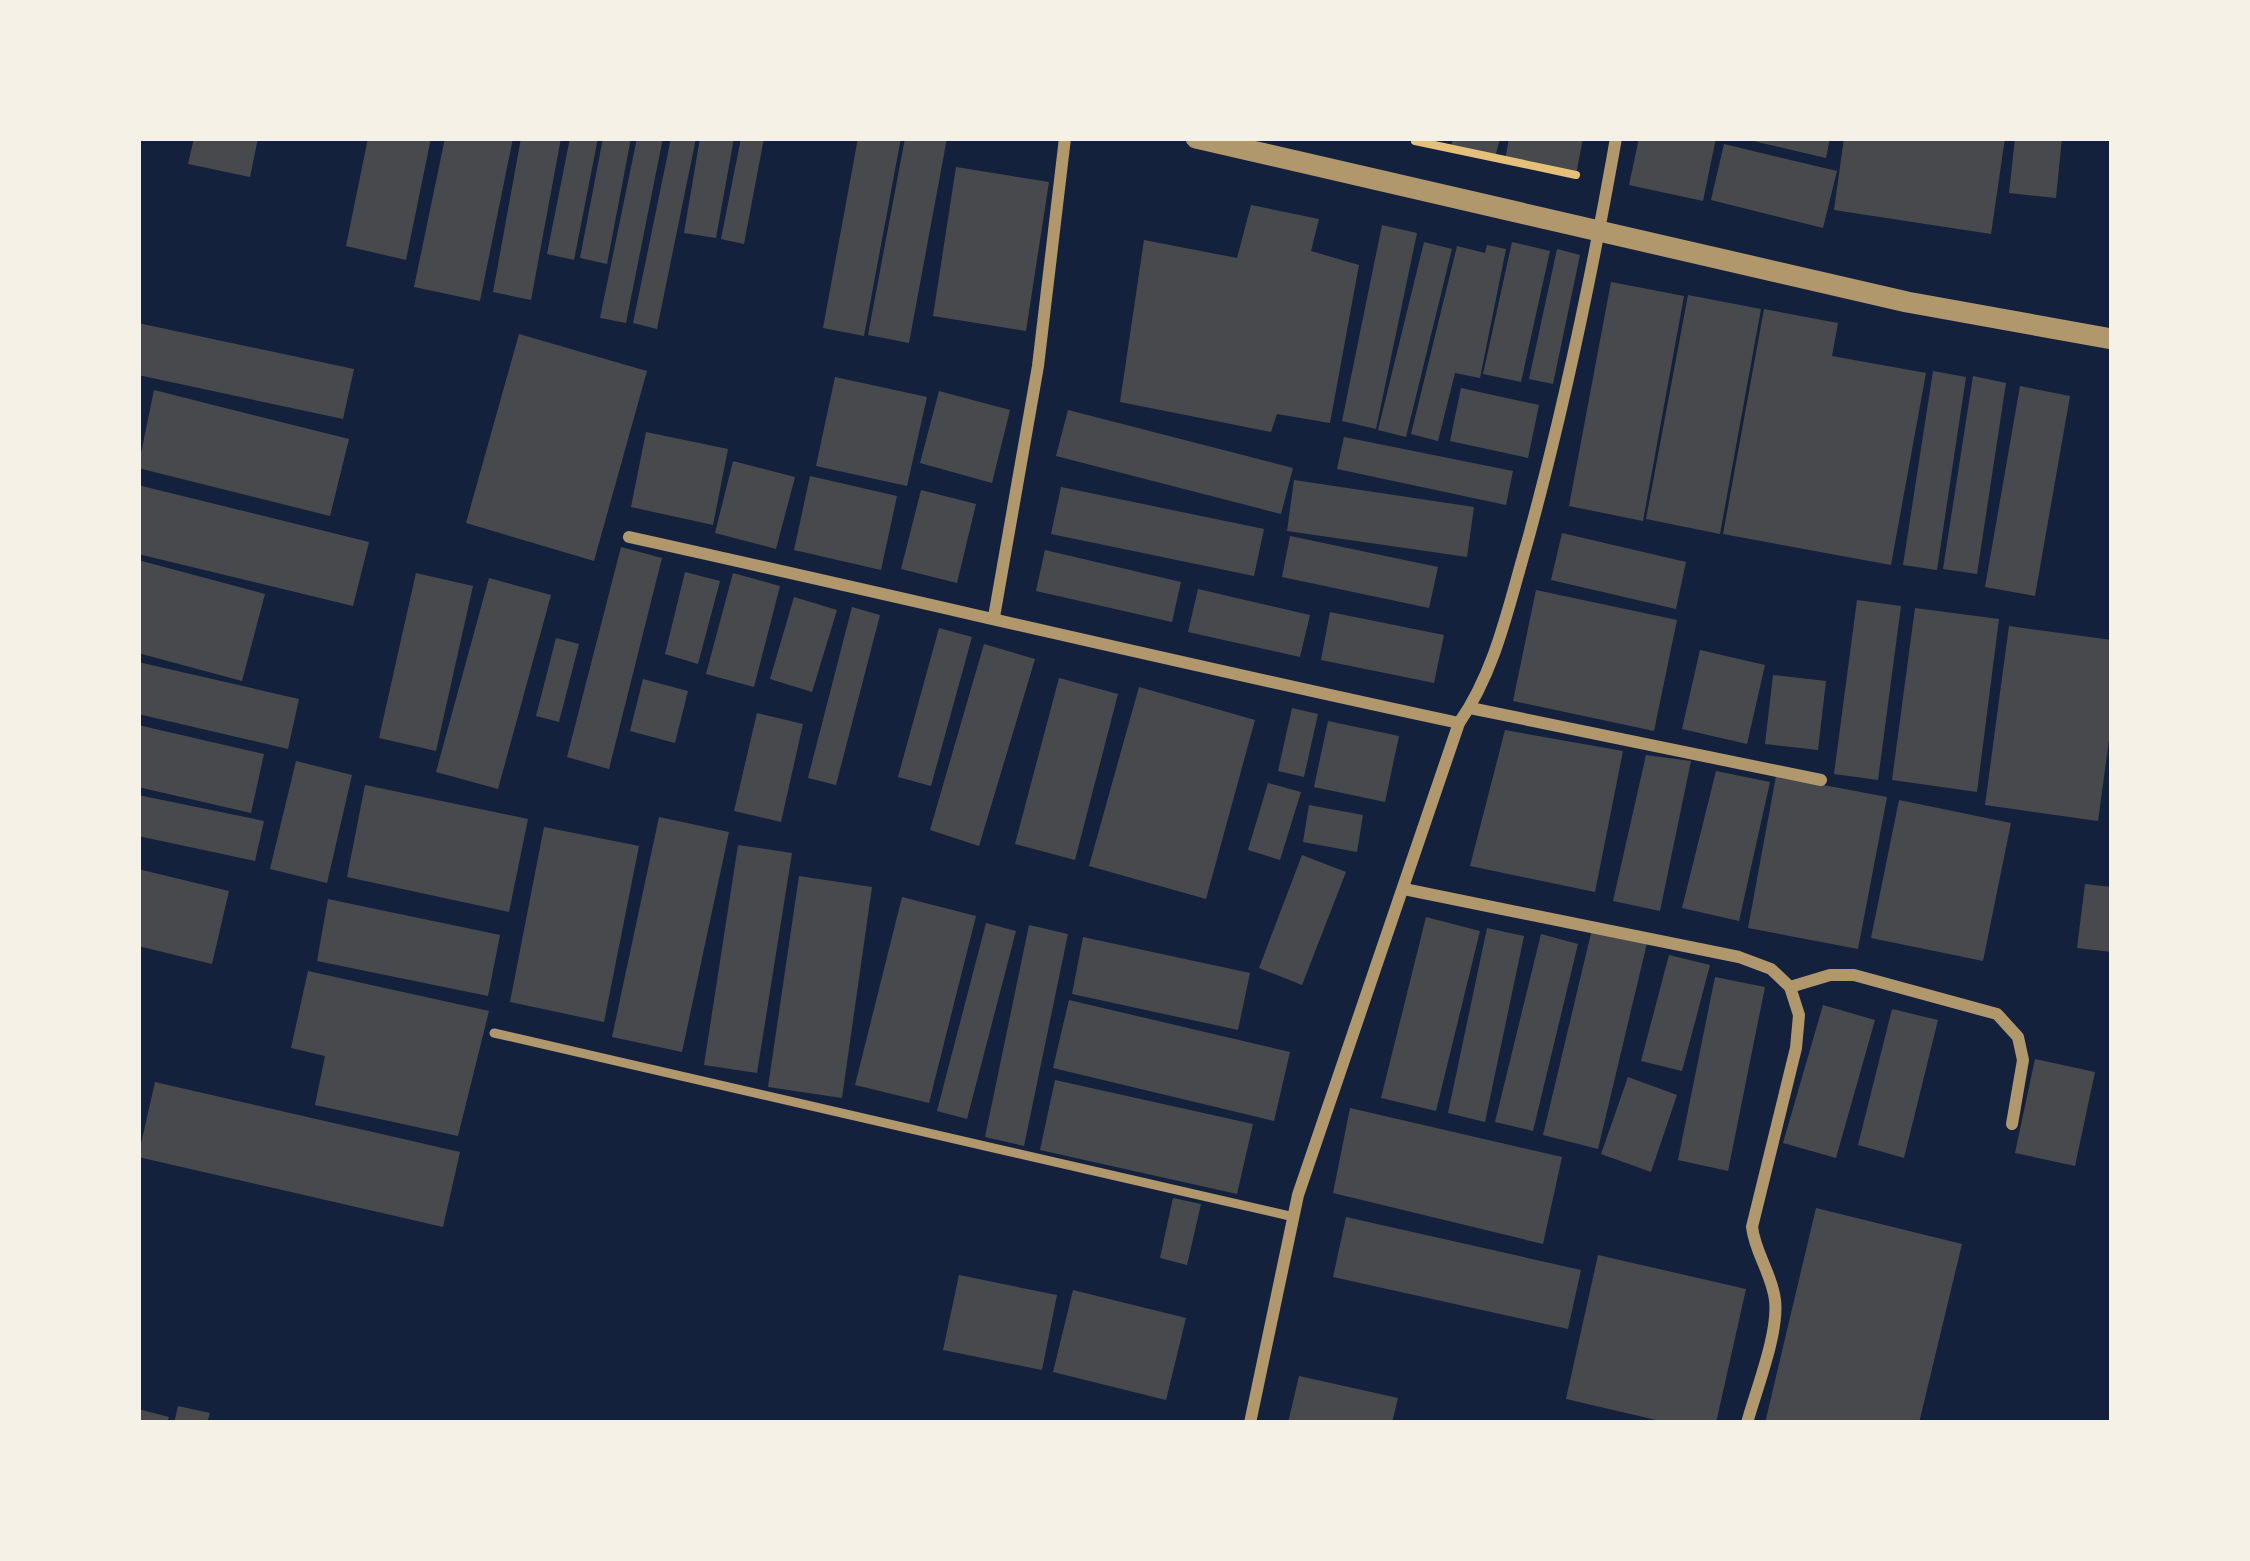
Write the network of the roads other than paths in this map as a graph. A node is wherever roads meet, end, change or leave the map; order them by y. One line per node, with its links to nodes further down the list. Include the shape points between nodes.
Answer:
1 (1065, 138): 7 (street, via 1038,366)
2 (1196, 138): 4 (street)
3 (1616, 138): 4 (street)
4 (1600, 230): 5 (street, via 1907,302); 8 (street, via 1548,466 1491,664)
5 (2112, 339)
6 (629, 537): 7 (street)
7 (994, 617): 9 (street)
8 (1470, 708): 9 (street); 10 (street)
9 (1459, 723): 11 (street)
10 (1821, 780)
11 (1404, 889): 12 (street, via 1739,957); 15 (street)
12 (1790, 987): 14 (street, via 1853,975 1997,1014 2018,1037 2023,1060); 17 (street, via 1799,1015 1796,1048 1752,1227 1775,1300)
13 (494, 1033): 15 (lane)
14 (2012, 1124)
15 (1294, 1216): 16 (street)
16 (1250, 1423)
17 (1747, 1423)

